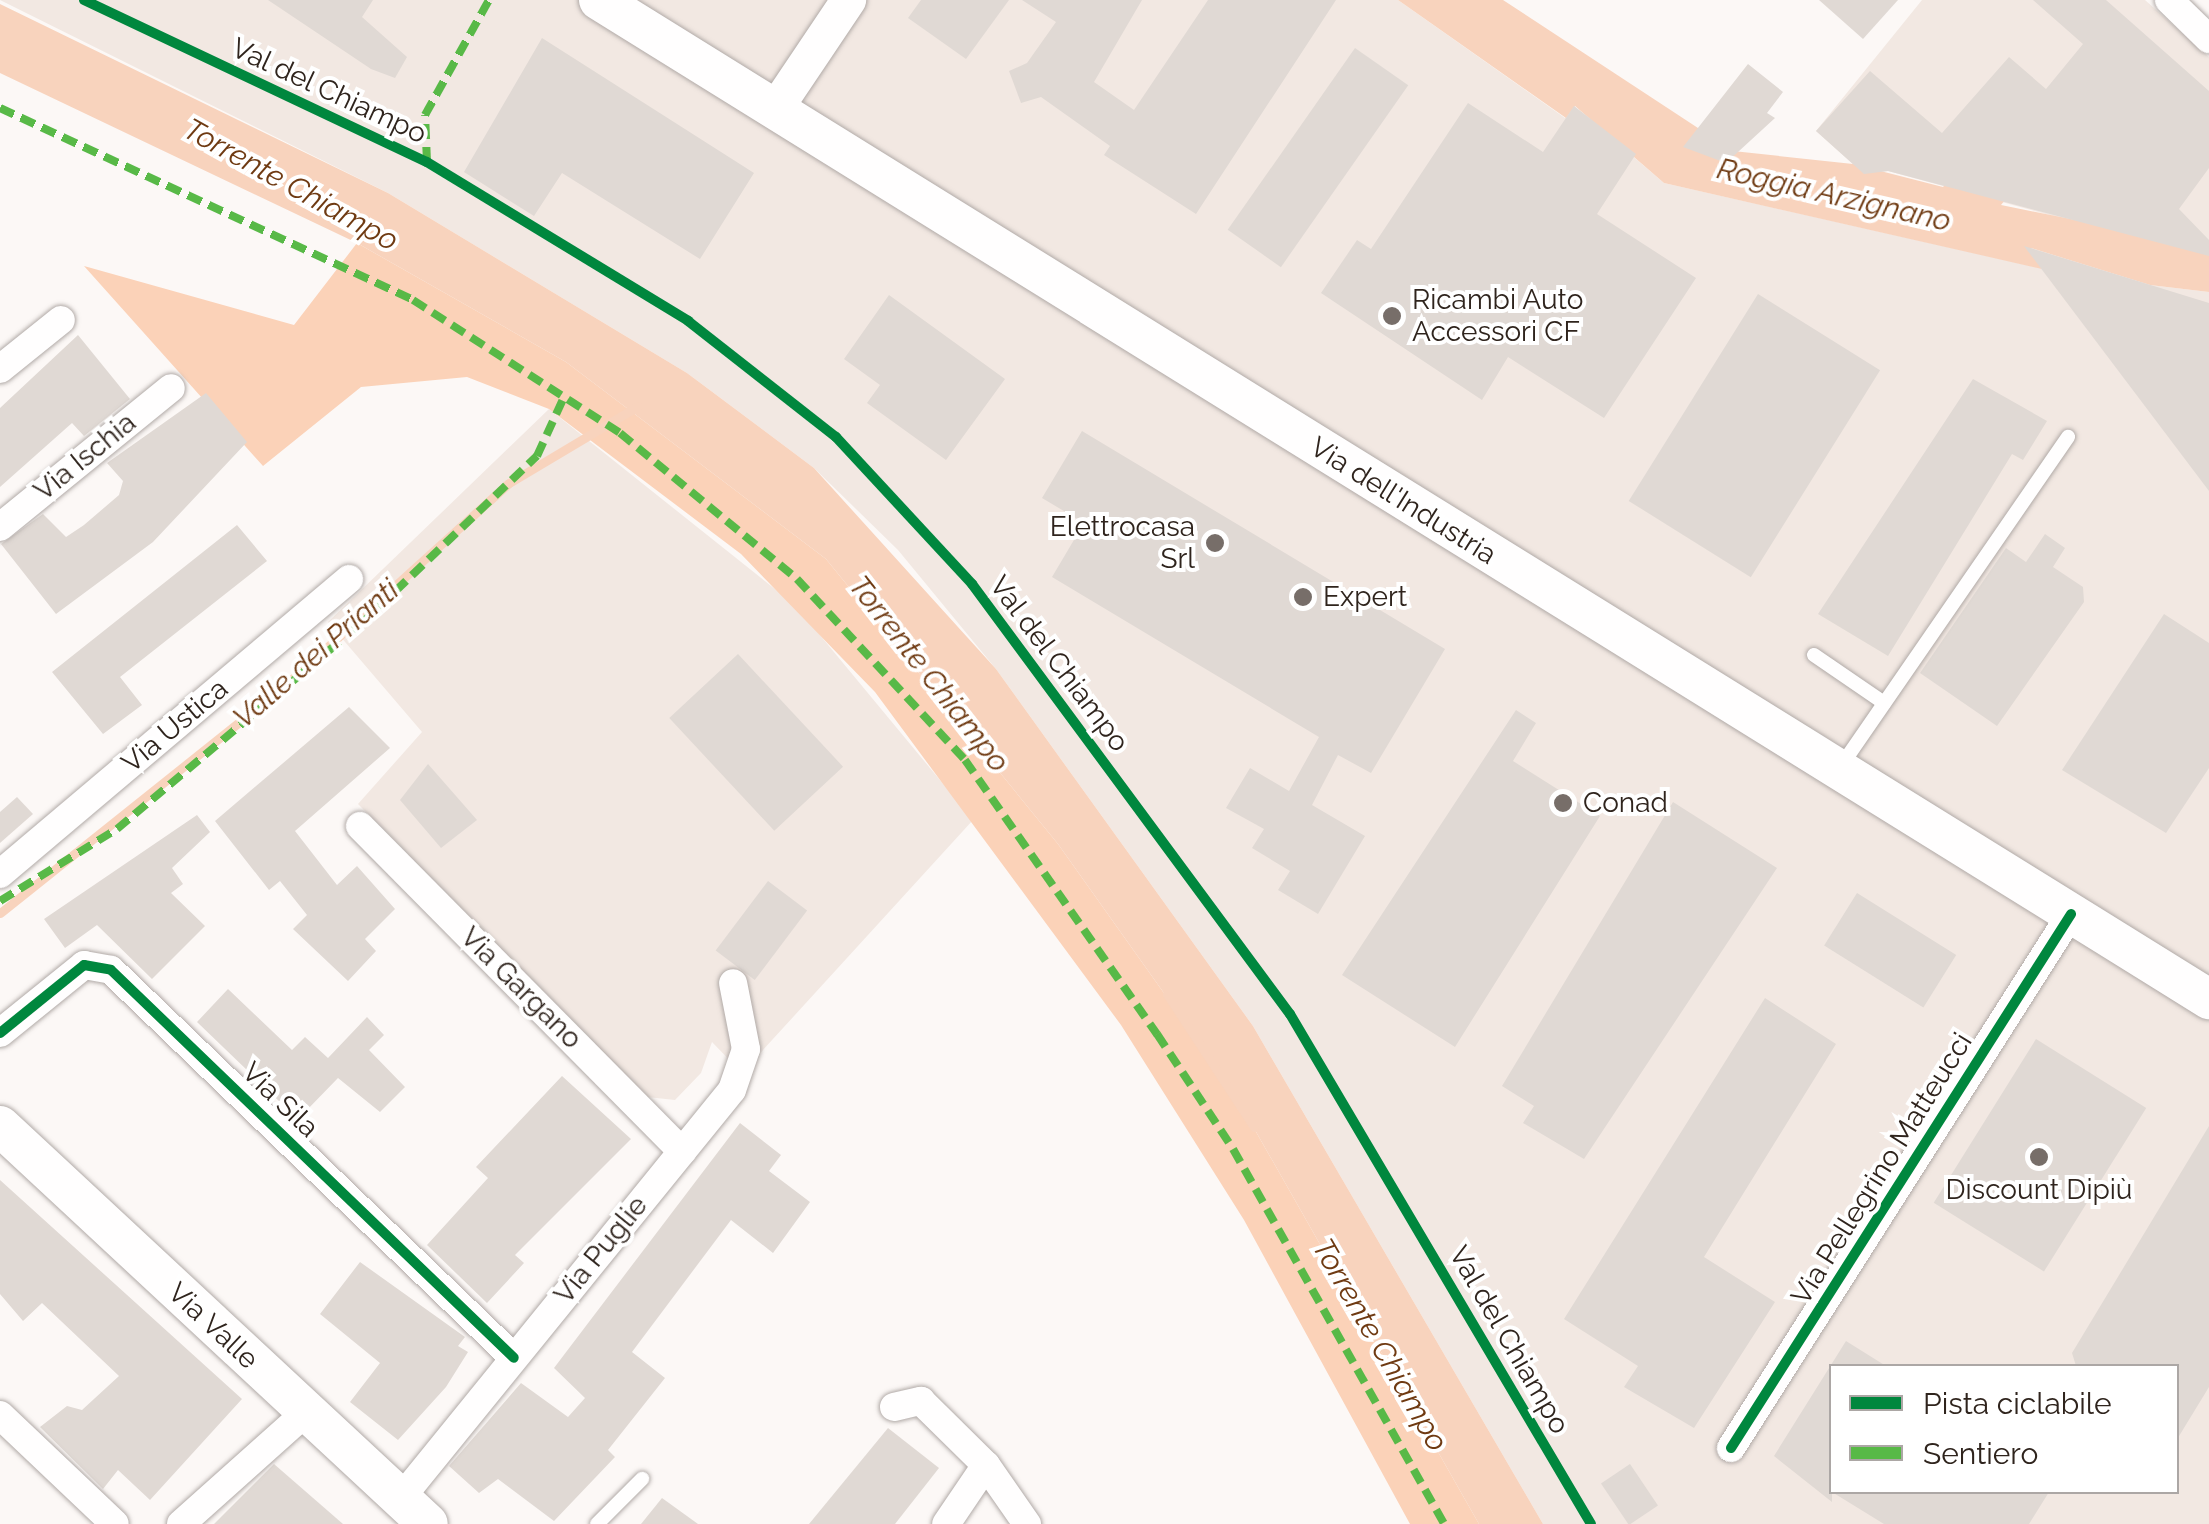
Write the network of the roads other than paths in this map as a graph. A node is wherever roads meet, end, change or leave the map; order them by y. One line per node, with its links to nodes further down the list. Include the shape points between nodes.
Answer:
1 (599, 0): 5 (main road, Via dell'Industria)
2 (848, 0): 5 (street)
3 (2168, 0): 4 (street)
4 (2209, 39)
5 (774, 110): 14 (main road, Via dell'Industria)
6 (61, 320): 7 (street)
7 (0, 369)
8 (171, 388): 10 (street, Via Ischia)
9 (2068, 437): 13 (lane)
10 (0, 527)
11 (350, 578): 16 (street, Via Ustica)
12 (1814, 655): 13 (lane)
13 (1884, 703): 14 (lane)
14 (1838, 770): 17 (main road, Via dell'Industria)
15 (360, 826): 22 (street, Via Gargano)
16 (0, 874)
17 (2070, 914): 19 (main road, Via dell'Industria); 27 (street, Via Pellegrino Matteucci)
18 (733, 983): 22 (street, Via Puglie, via 746,1049 732,1090)
19 (2209, 999)
20 (0, 1032): 23 (street, Via Sila, via 84,964 111,970)
21 (0, 1126): 25 (main road, Via Valle)
22 (682, 1151): 23 (street, Via Puglie)
23 (514, 1358): 30 (street, Via Puglie)
24 (894, 1406): 28 (street, via 922,1401)
25 (305, 1412): 30 (main road, Via Valle); 32 (street)
26 (0, 1416): 31 (street)
27 (1731, 1448)
28 (986, 1465): 34 (street); 35 (street)
29 (642, 1478): 33 (lane)
30 (414, 1511)
31 (116, 1524)
32 (181, 1524)
33 (597, 1524)
34 (946, 1524)
35 (1027, 1524)

